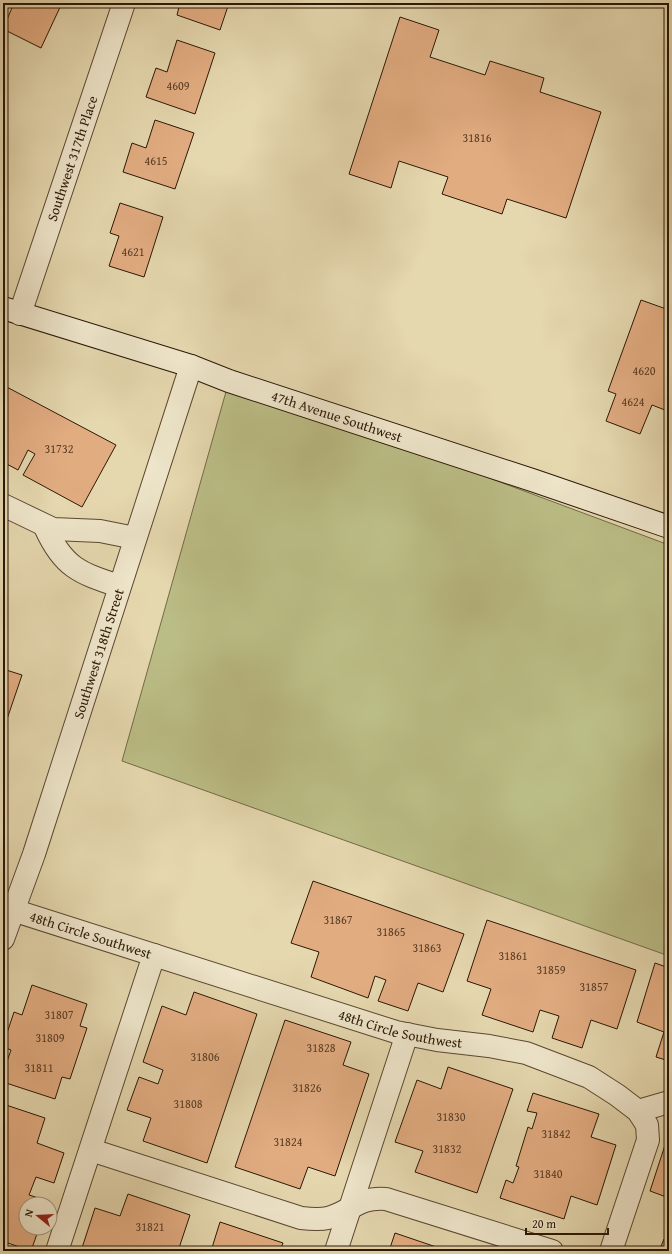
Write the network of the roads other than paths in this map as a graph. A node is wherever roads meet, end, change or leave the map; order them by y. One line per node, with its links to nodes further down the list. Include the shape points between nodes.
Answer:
1 (124, 3): 2 (street, Southwest 317th Place)
2 (11, 311): 3 (street, 47th Avenue Southwest)
3 (191, 366): 6 (street, 47th Avenue Southwest); 7 (street, Southwest 318th Street)
4 (3, 506): 5 (street)
5 (45, 527): 7 (street, via 100,531); 8 (street, via 57,552 72,566 96,579)
6 (669, 528)
7 (135, 538): 8 (street, Southwest 318th Street)
8 (119, 586): 9 (street, Southwest 318th Street)
9 (8, 909): 10 (street, Southwest 318th Street); 11 (street, 48th Circle Southwest)
10 (3, 939)
11 (154, 955): 12 (street, 48th Circle Southwest); 15 (street)
12 (407, 1034): 14 (street, 48th Circle Southwest, via 526,1053 589,1077); 16 (street)
13 (669, 1102): 14 (street)
14 (638, 1111): 20 (street, 48th Circle Southwest, via 647,1125 648,1140)
15 (91, 1150): 16 (street, via 301,1218 329,1218); 17 (street)
16 (351, 1206): 18 (street); 19 (street, via 375,1198 394,1201)
17 (57, 1251)
18 (336, 1251)
19 (552, 1251)
20 (611, 1251)

